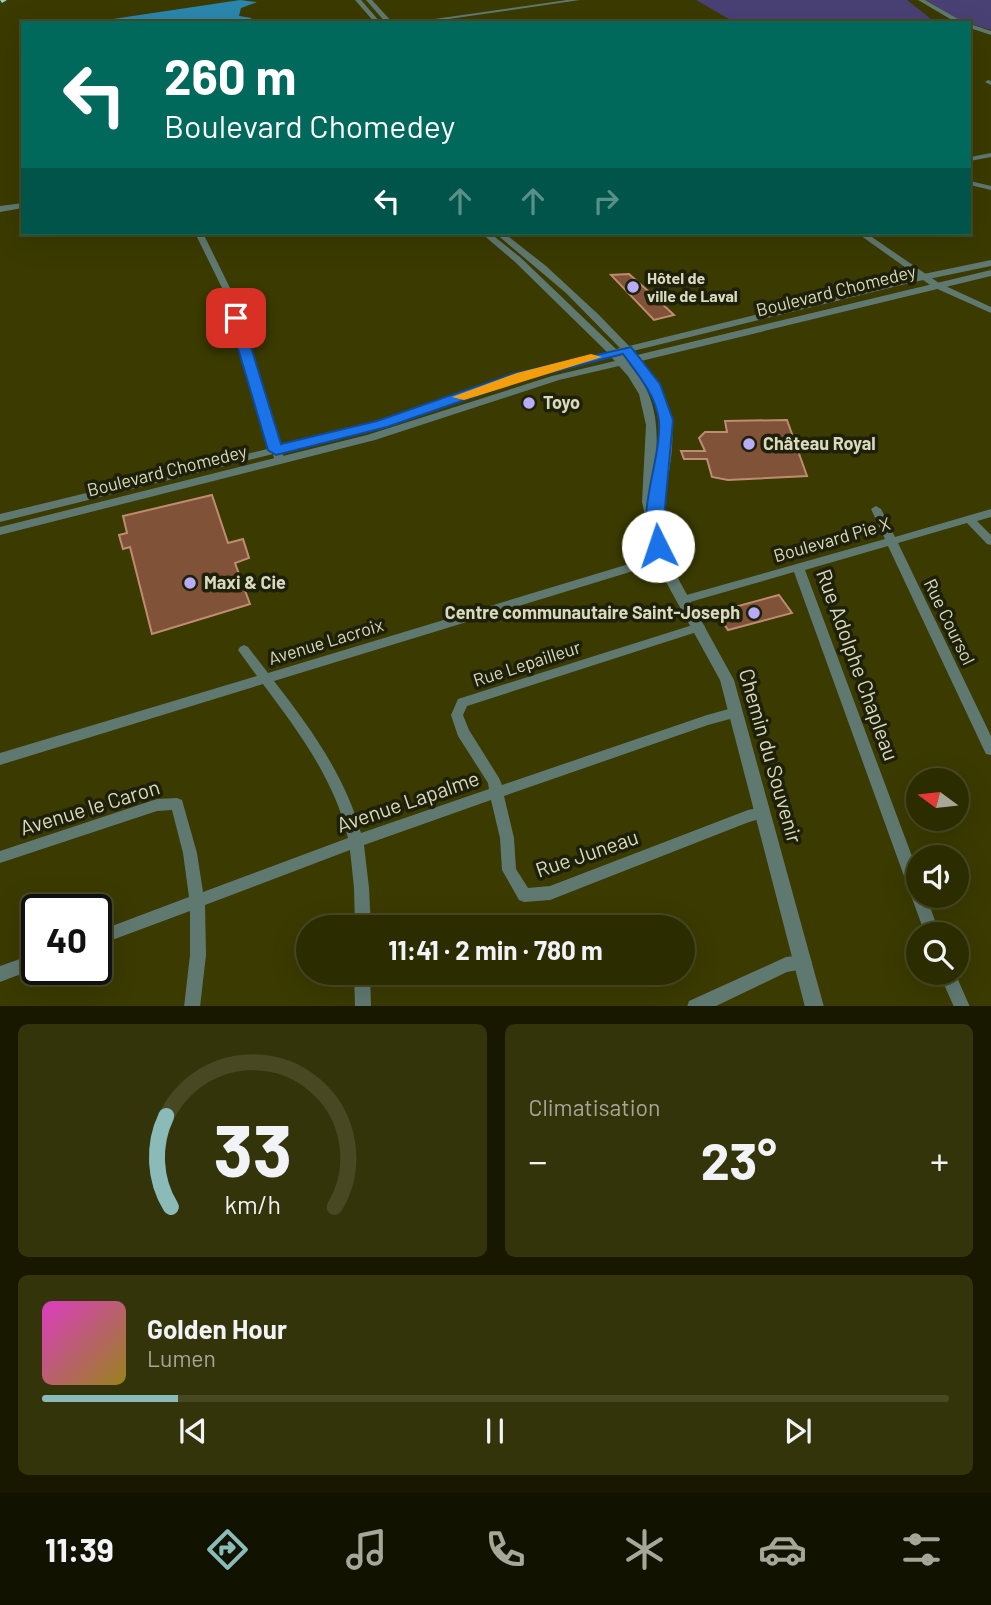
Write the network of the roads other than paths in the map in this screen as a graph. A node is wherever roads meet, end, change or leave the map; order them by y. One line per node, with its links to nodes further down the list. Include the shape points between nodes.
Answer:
1 (358, 0): 9 (street)
2 (369, 0): 10 (street)
3 (495, 0): 7 (street)
4 (578, 0): 7 (street)
5 (913, 0): 13 (street)
6 (921, 0): 14 (street)
7 (507, 9): 8 (street)
8 (461, 16): 11 (street); 12 (street)
9 (376, 21)
10 (388, 21)
11 (423, 21)
12 (467, 21)
13 (950, 21)
14 (958, 21)
15 (971, 28): 16 (street)
16 (991, 35)
17 (991, 155): 18 (street)
18 (971, 159)
19 (971, 183): 20 (street)
20 (991, 188)
21 (21, 203): 22 (street)
22 (0, 207)
23 (200, 235): 37 (street, via 227,290)
24 (487, 235): 33 (street)
25 (502, 235): 32 (street)
26 (864, 235): 29 (street)
27 (991, 263): 29 (street, Boulevard Chomedey)
28 (991, 273): 30 (street, Boulevard Chomedey)
29 (924, 277): 30 (street); 34 (street, Boulevard Chomedey)
30 (936, 285): 31 (street); 35 (street, Boulevard Chomedey)
31 (991, 310)
32 (609, 332): 34 (street, via 632,341); 35 (street)
33 (593, 333): 35 (street); 36 (street, via 595,349)
34 (655, 342): 35 (street, Boulevard Chomedey)
35 (624, 356): 36 (street, Boulevard Chomedey); 37 (street, Boulevard Chomedey, via 383,434); 45 (street, Chemin du Souvenir, via 651,415 648,496)
36 (583, 360): 37 (street, Boulevard Chomedey)
37 (278, 456): 40 (street, Boulevard Chomedey); 42 (street, Boulevard Chomedey)
38 (876, 509): 43 (street, Rue Coursol)
39 (991, 513): 41 (street, Boulevard Pie X)
40 (0, 518)
41 (969, 519): 43 (street, Boulevard Pie X); 44 (street)
42 (0, 531)
43 (891, 541): 46 (street, Boulevard Pie X); 52 (street, Rue Coursol)
44 (991, 541)
45 (662, 558): 47 (street, Chemin du Souvenir); 50 (street, Avenue Lacroix)
46 (798, 567): 47 (street, Boulevard Pie X); 58 (street, Rue Adolphe Chapleau)
47 (683, 600): 48 (street, Chemin du Souvenir)
48 (699, 627): 51 (street, Chemin du Souvenir, via 723,668); 54 (street, Rue Lepailleur, via 462,703 457,715 463,732)
49 (244, 650): 50 (street)
50 (266, 679): 53 (street, Avenue Lacroix); 56 (street, via 319,752 351,822)
51 (736, 712): 54 (street, Avenue Lapalme); 55 (street, Chemin du Souvenir)
52 (991, 750)
53 (0, 759)
54 (497, 794): 55 (street, Rue Juneau, via 509,870 524,895 571,887); 56 (street, Avenue Lapalme)
55 (763, 813): 62 (street, Chemin du Souvenir)
56 (354, 842): 59 (street, Avenue Lapalme); 60 (street)
57 (0, 857): 59 (street, Avenue le Caron, via 157,805 177,804)
58 (906, 861)
59 (199, 902): 61 (street, Avenue Lapalme); 67 (street)
60 (363, 915)
61 (112, 933)
62 (804, 963): 69 (street, via 786,965); 70 (street, Chemin du Souvenir)
63 (21, 966): 64 (street)
64 (0, 974)
65 (362, 985): 68 (street)
66 (952, 985): 71 (street)
67 (192, 1006)
68 (363, 1006)
69 (695, 1006)
70 (815, 1006)
71 (962, 1006)

